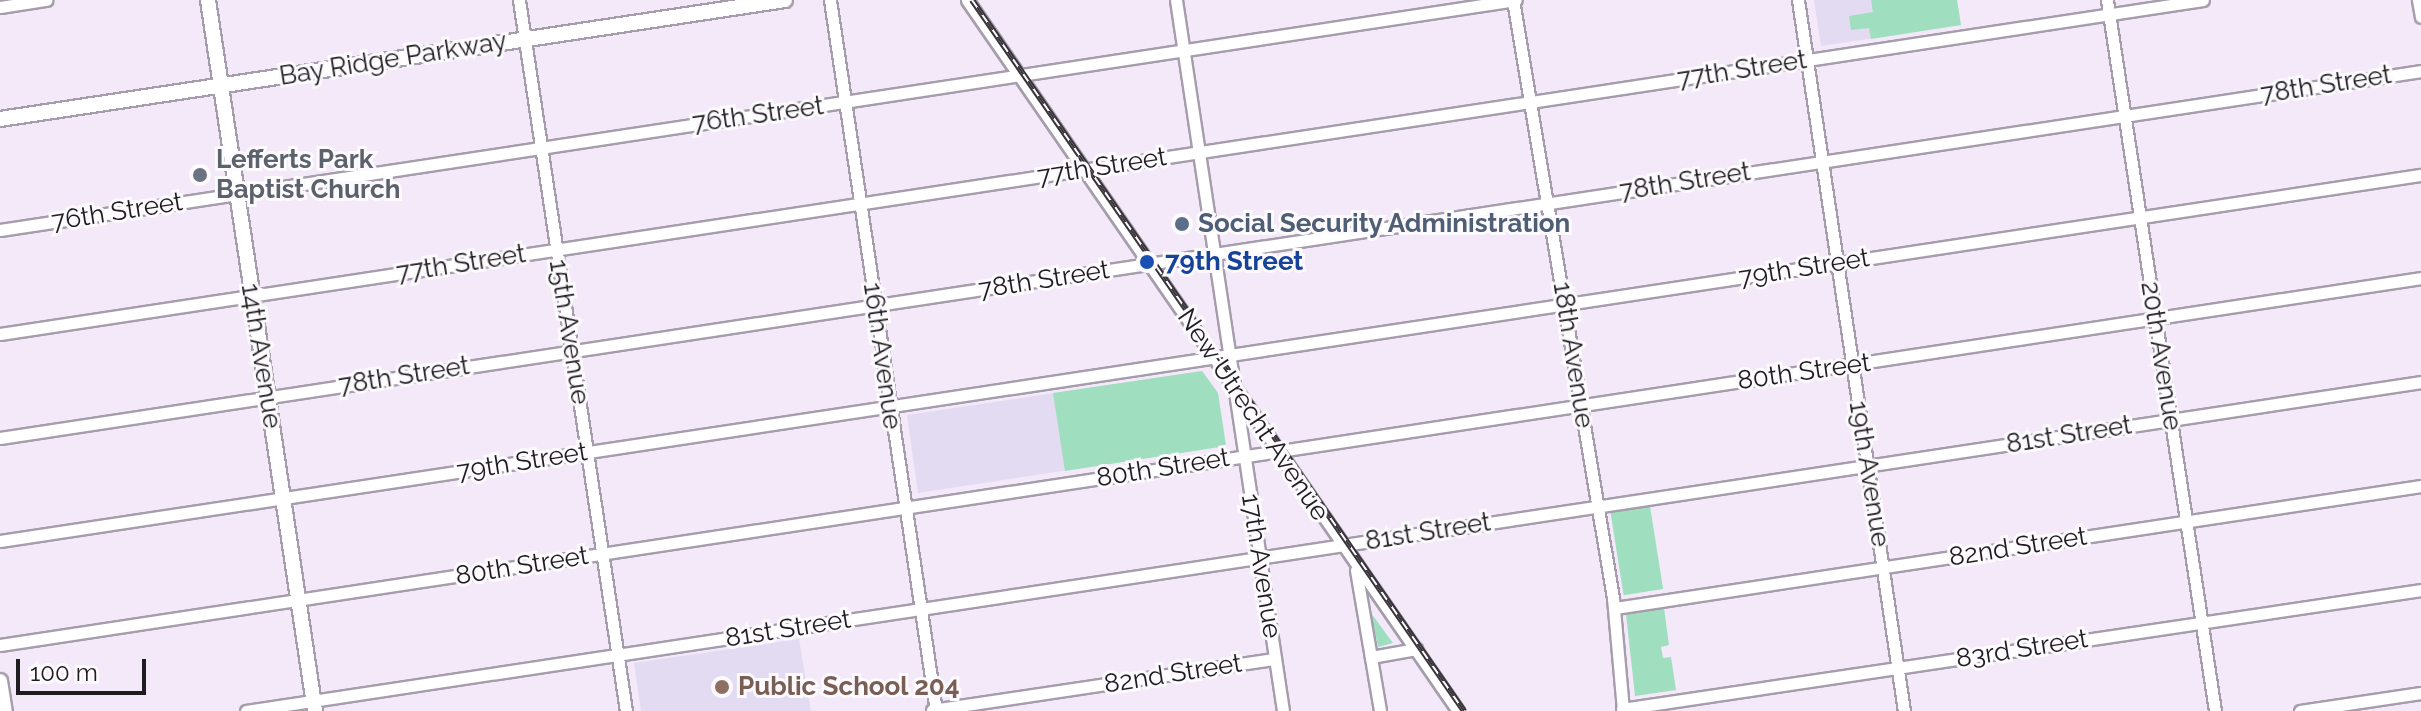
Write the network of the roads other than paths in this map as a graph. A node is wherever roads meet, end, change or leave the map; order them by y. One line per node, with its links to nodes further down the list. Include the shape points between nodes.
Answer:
1 (46, 0): 13 (street)
2 (208, 0): 21 (main road, 14th Avenue)
3 (519, 0): 16 (street, 15th Avenue)
4 (785, 0): 16 (main road, Bay Ridge Parkway)
5 (830, 0): 22 (street, 16th Avenue)
6 (967, 0): 20 (street, New Utrecht Avenue)
7 (1176, 0): 17 (street, 17th Avenue)
8 (1514, 0): 17 (street, 76th Street); 23 (street, 18th Avenue)
9 (1798, 0): 18 (street, 19th Avenue)
10 (2107, 0): 14 (street, 20th Avenue)
11 (2203, 0): 14 (street, 77th Street)
12 (2418, 0): 15 (street)
13 (0, 7)
14 (2110, 14): 18 (street, 77th Street); 24 (street, 20th Avenue)
15 (2421, 17)
16 (525, 39): 21 (main road, Bay Ridge Parkway); 26 (street, 15th Avenue)
17 (1184, 52): 20 (street, 76th Street); 27 (street, 17th Avenue)
18 (1807, 61): 23 (street, 77th Street); 28 (street, 19th Avenue)
19 (2421, 71): 24 (street, 78th Street)
20 (1019, 76): 22 (street, 76th Street); 29 (street, New Utrecht Avenue)
21 (221, 85): 25 (main road, Bay Ridge Parkway); 31 (main road, 14th Avenue)
22 (845, 102): 26 (street, 76th Street); 33 (street, 16th Avenue)
23 (1530, 102): 27 (street, 77th Street); 32 (street, 18th Avenue)
24 (2125, 116): 28 (street, 78th Street); 34 (street, 20th Avenue)
25 (0, 119)
26 (540, 148): 31 (street, 76th Street); 36 (street, 15th Avenue)
27 (1198, 152): 29 (street, 77th Street); 37 (street, 17th Avenue)
28 (1822, 161): 32 (street, 78th Street); 38 (street, 19th Avenue)
29 (1084, 170): 33 (street, 77th Street); 39 (street, New Utrecht Avenue)
30 (2421, 175): 34 (street, 79th Street)
31 (236, 194): 35 (street, 76th Street); 41 (main road, 14th Avenue)
32 (1547, 203): 37 (street, 78th Street); 42 (street, 18th Avenue)
33 (860, 204): 36 (street, 77th Street); 43 (street, 16th Avenue)
34 (2140, 217): 38 (street, 79th Street); 44 (street, 20th Avenue)
35 (0, 230)
36 (557, 250): 41 (street, 77th Street); 48 (street, 15th Avenue)
37 (1213, 253): 39 (street, 78th Street); 45 (street, 17th Avenue)
38 (1838, 263): 42 (street, 79th Street); 51 (street, 19th Avenue)
39 (1150, 264): 43 (street, 78th Street); 47 (street, New Utrecht Avenue)
40 (2421, 278): 44 (street, 80th Street)
41 (252, 295): 46 (street, 77th Street); 54 (main road, 14th Avenue)
42 (1564, 304): 49 (street, 79th Street); 55 (street, 18th Avenue)
43 (876, 305): 48 (street, 78th Street); 56 (street, 16th Avenue)
44 (2156, 318): 51 (street, 80th Street); 57 (street, 20th Avenue)
45 (1225, 326): 47 (street); 49 (street, 17th Avenue)
46 (0, 334)
47 (1203, 339): 50 (street, New Utrecht Avenue)
48 (572, 351): 54 (street, 78th Street); 60 (street, 15th Avenue)
49 (1230, 355): 50 (street, 79th Street); 53 (street, 17th Avenue)
50 (1216, 357): 53 (street, New Utrecht Avenue); 56 (street, 79th Street)
51 (1853, 365): 55 (street, 80th Street); 62 (street, 19th Avenue)
52 (2421, 382): 57 (street, 81st Street)
53 (1234, 385): 59 (street, New Utrecht Avenue); 61 (street, 17th Avenue)
54 (268, 397): 58 (street, 78th Street); 64 (main road, 14th Avenue)
55 (1581, 405): 59 (street, 80th Street); 65 (street, 18th Avenue)
56 (889, 406): 60 (street, 79th Street); 66 (street, 16th Avenue)
57 (2171, 420): 62 (street, 81st Street); 67 (street, 20th Avenue)
58 (0, 438)
59 (1279, 450): 61 (street, 80th Street); 69 (street, New Utrecht Avenue)
60 (587, 452): 64 (street, 79th Street); 70 (street, 15th Avenue)
61 (1244, 456): 66 (street, 80th Street); 71 (street, 17th Avenue)
62 (1868, 466): 65 (street, 81st Street); 73 (street, 19th Avenue)
63 (2421, 486): 67 (street, 82nd Street)
64 (283, 498): 68 (street, 79th Street); 75 (main road, 14th Avenue)
65 (1598, 506): 69 (street, 81st Street); 76 (street, 18th Avenue)
66 (904, 507): 70 (street, 80th Street); 77 (street, 16th Avenue)
67 (2186, 520): 73 (street, 82nd Street); 78 (street, 20th Avenue)
68 (0, 541)
69 (1341, 545): 71 (street, 81st Street); 72 (street, New Utrecht Avenue)
70 (603, 554): 75 (street, 80th Street); 81 (street, 15th Avenue)
71 (1259, 557): 77 (street, 81st Street); 83 (street, 17th Avenue)
72 (1355, 565): 80 (street, New Utrecht Avenue); 82 (street)
73 (1883, 567): 76 (street, 82nd Street); 84 (street, 19th Avenue)
74 (2421, 590): 78 (street, 83rd Street)
75 (299, 600): 79 (street, 80th Street); 87 (main road, 14th Avenue)
76 (1615, 608): 88 (street, 18th Avenue)
77 (922, 609): 81 (street, 81st Street); 92 (street, 16th Avenue)
78 (2202, 622): 84 (street, 83rd Street); 97 (street, 20th Avenue)
79 (0, 645)
80 (1416, 649): 82 (street); 95 (street, New Utrecht Avenue)
81 (618, 655): 87 (street, 81st Street); 91 (street, 15th Avenue)
82 (1371, 657): 94 (street)
83 (1275, 659): 92 (street, 82nd Street); 93 (street, 17th Avenue)
84 (1897, 668): 88 (street, 83rd Street); 96 (street, 19th Avenue)
85 (0, 681): 89 (main road)
86 (2421, 693): 98 (street)
87 (315, 706): 90 (street, 81st Street)
88 (1622, 710)
89 (5, 711)
90 (246, 711)
91 (626, 711)
92 (933, 711)
93 (1283, 711)
94 (1380, 711)
95 (1458, 711)
96 (1904, 711)
97 (2215, 711)
98 (2300, 711)

